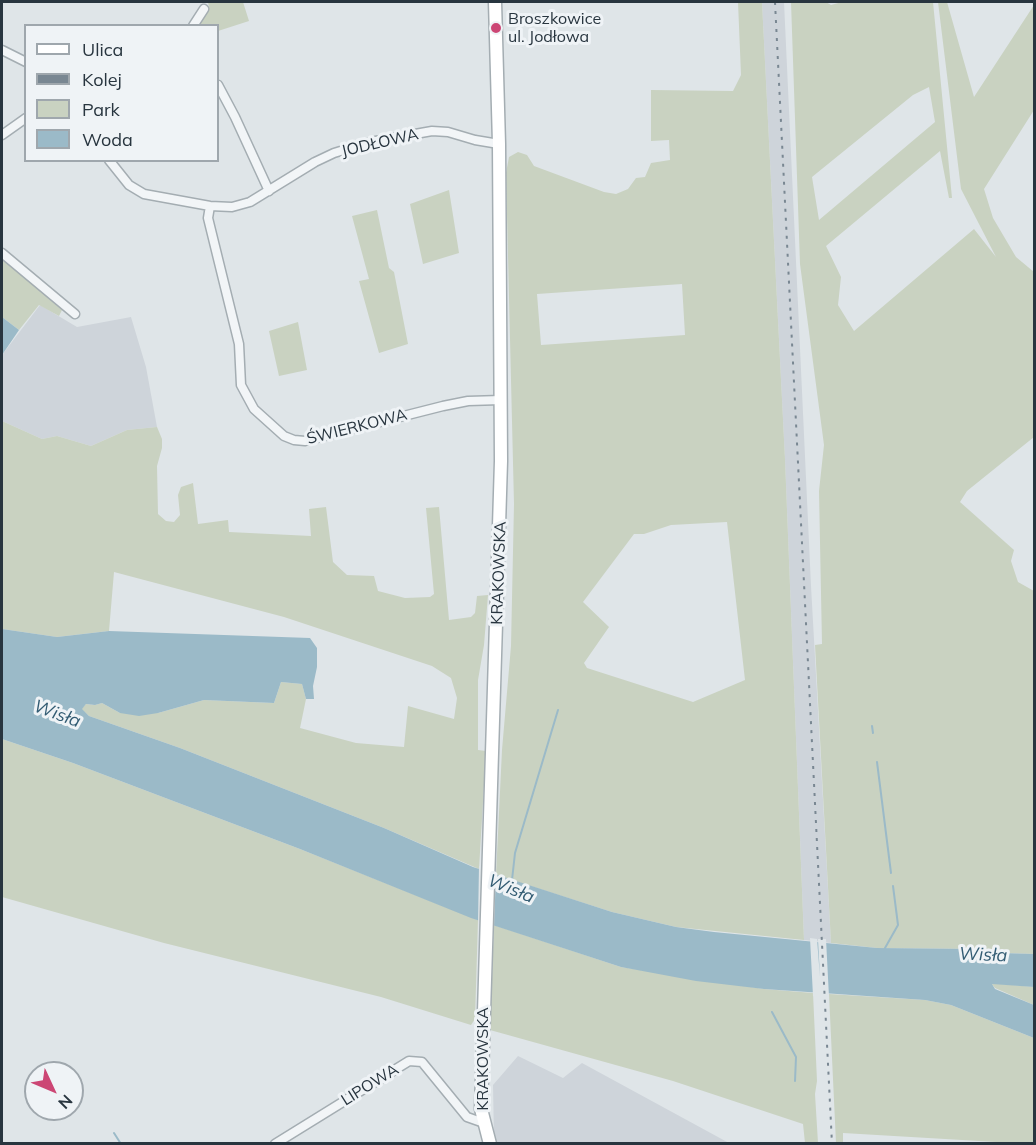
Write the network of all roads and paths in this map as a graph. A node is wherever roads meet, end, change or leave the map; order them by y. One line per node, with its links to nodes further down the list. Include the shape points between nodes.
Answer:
1 (495, 2): 9 (street, KRAKOWSKA)
2 (204, 9): 3 (street)
3 (194, 24)
4 (2, 50): 5 (street)
5 (24, 61)
6 (219, 87): 11 (street)
7 (24, 119): 8 (street)
8 (2, 135)
9 (499, 144): 11 (street, JODŁOWA, via 432,131 376,140 315,162); 15 (street, KRAKOWSKA)
10 (111, 162): 12 (street, JODŁOWA, via 129,185 144,195)
11 (269, 191): 12 (street, JODŁOWA, via 232,207)
12 (210, 207): 15 (street, ŚWIERKOWA, via 208,218 239,344 242,385 254,409 284,436 305,441 443,406)
13 (2, 253): 14 (street)
14 (75, 314)
15 (501, 400): 16 (street, KRAKOWSKA, via 483,1020)
16 (484, 1123): 17 (street, LIPOWA, via 467,1117 422,1062 409,1061); 18 (street, KRAKOWSKA)
17 (275, 1143)
18 (490, 1143)

